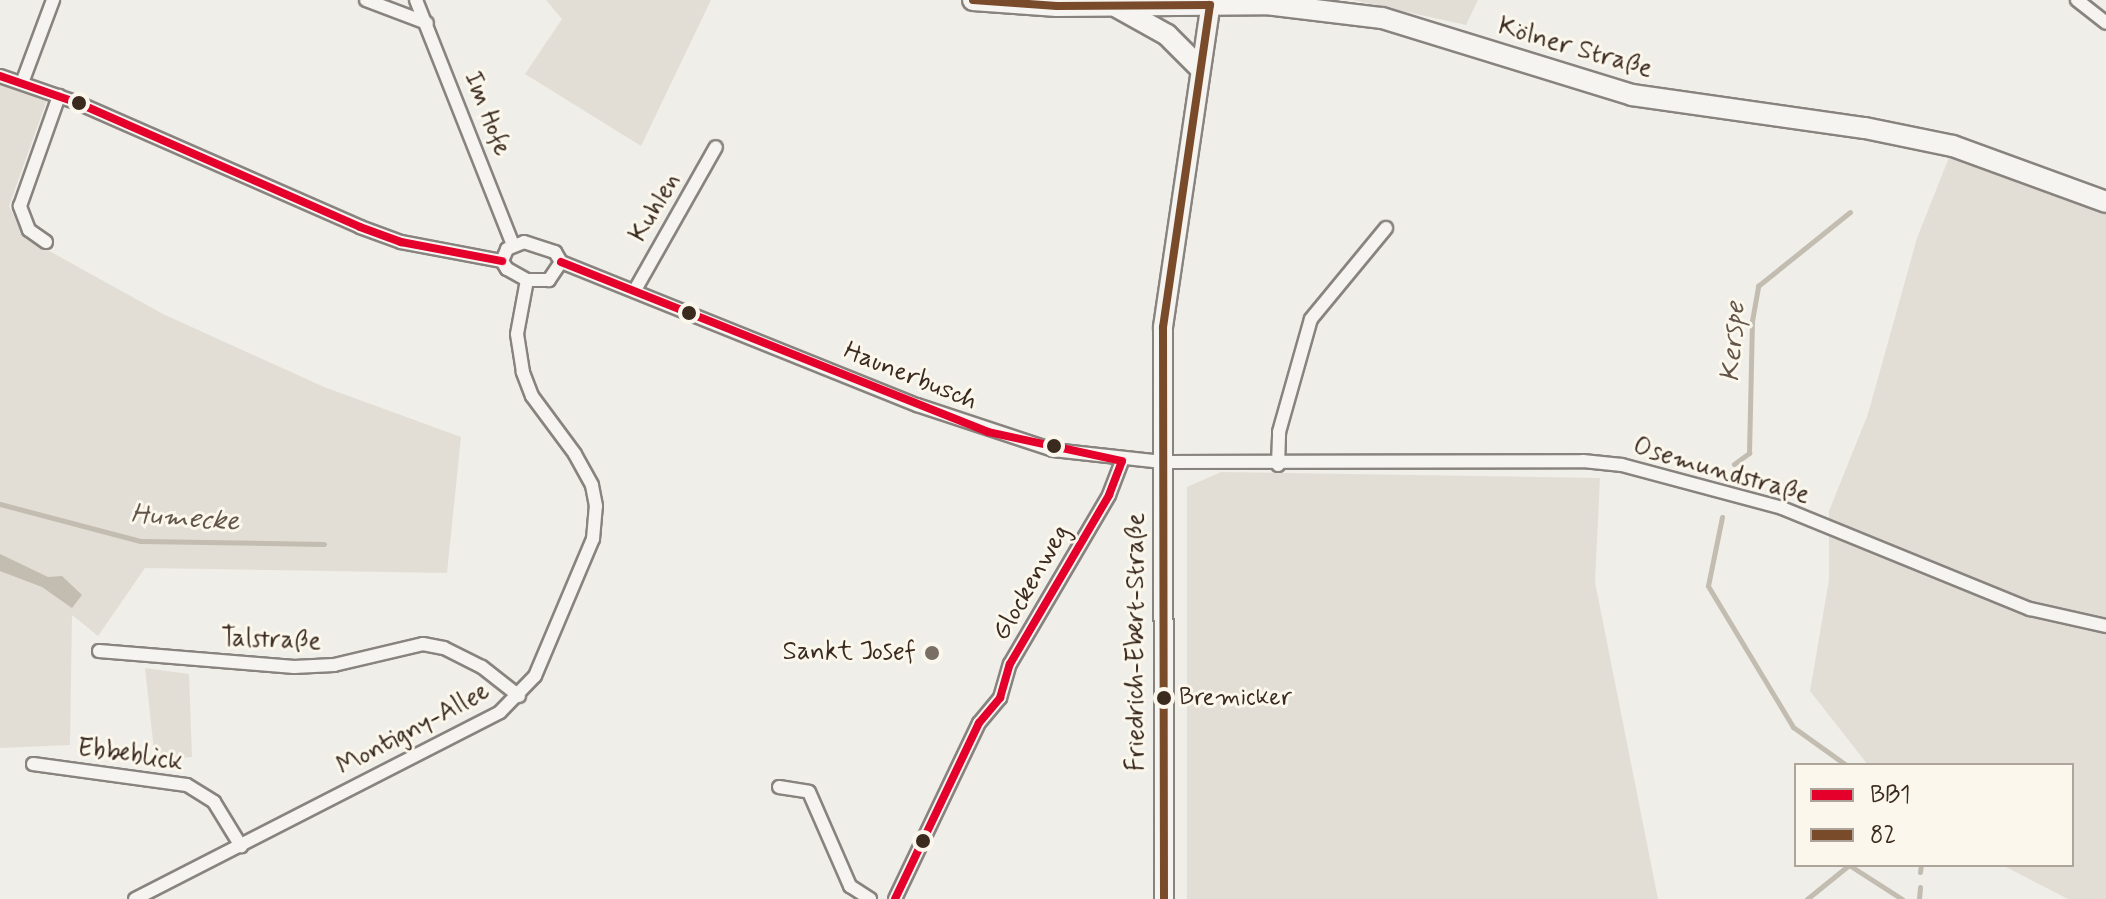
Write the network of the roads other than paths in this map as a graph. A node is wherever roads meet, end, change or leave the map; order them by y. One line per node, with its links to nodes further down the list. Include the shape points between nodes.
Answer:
1 (53, 0): 12 (street)
2 (366, 0): 8 (street)
3 (416, 0): 8 (street, Im Hofe)
4 (973, 0): 7 (main road, Kölner Straße)
5 (2077, 0): 9 (street)
6 (1211, 2): 7 (main road, Kölner Straße); 10 (main road, Friedrich-Ebert-Straße); 15 (main road, Kölner Straße, via 1330,9 1382,18 1632,95 1940,143)
7 (1114, 5): 10 (main road, via 1167,35)
8 (427, 23): 18 (street, Im Hofe)
9 (2106, 23)
10 (1199, 67): 24 (main road, Friedrich-Ebert-Straße, via 1163,327)
11 (0, 76): 12 (street)
12 (22, 83): 13 (street)
13 (59, 96): 17 (street, via 20,206 29,230); 19 (street, via 360,227 401,242)
14 (716, 147): 22 (street, Kuhlen)
15 (2106, 202)
16 (1386, 228): 25 (street, via 1311,319 1279,432)
17 (46, 242)
18 (513, 245): 19 (street); 20 (street, Haunerbusch, via 542,246)
19 (502, 261): 21 (street)
20 (561, 262): 21 (street, via 549,280); 22 (street, Haunerbusch)
21 (527, 280): 28 (street, Montigny-Allee, via 517,334 523,372 532,396 592,485 596,506 593,539 582,568 535,676)
22 (635, 290): 23 (street, Haunerbusch, via 988,432)
23 (1122, 461): 24 (street, Haunerbusch); 34 (street, Glockenweg, via 1109,495 1010,664 1000,698 979,723)
24 (1162, 462): 25 (street, Osemundstraße); 35 (main road, Friedrich-Ebert-Straße)
25 (1278, 465): 26 (street, Osemundstraße, via 1583,461 1655,471 1782,508 2030,609)
26 (2106, 626)
27 (99, 651): 28 (street, Talstraße, via 294,667 334,665 423,644 482,667)
28 (519, 696): 31 (street, Montigny-Allee, via 500,712)
29 (33, 764): 31 (street, Ebbeblick, via 195,789 214,802)
30 (779, 787): 33 (street, via 809,792 850,886)
31 (241, 846): 32 (street, Montigny-Allee)
32 (135, 899)
33 (870, 899)
34 (895, 899)
35 (1164, 899)

